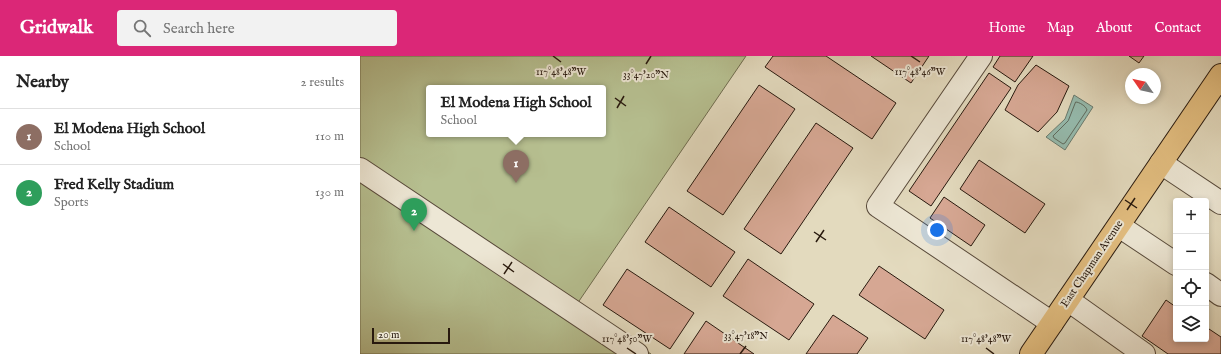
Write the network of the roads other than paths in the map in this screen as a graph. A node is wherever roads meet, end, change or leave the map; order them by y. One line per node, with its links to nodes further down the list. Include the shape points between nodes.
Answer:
1 (980, 56): 11 (lane, via 878,206)
2 (1221, 75): 3 (main road, East Chapman Avenue)
3 (1161, 163): 5 (lane); 6 (main road, East Chapman Avenue)
4 (360, 169): 12 (lane)
5 (1221, 203)
6 (1119, 226): 7 (lane); 10 (main road, East Chapman Avenue)
7 (1173, 262)
8 (1209, 286): 9 (lane)
9 (1221, 295)
10 (1068, 300): 11 (main road, East Chapman Avenue); 14 (lane)
11 (1052, 323): 13 (main road, East Chapman Avenue)
12 (637, 354)
13 (1031, 354)
14 (1144, 354)

